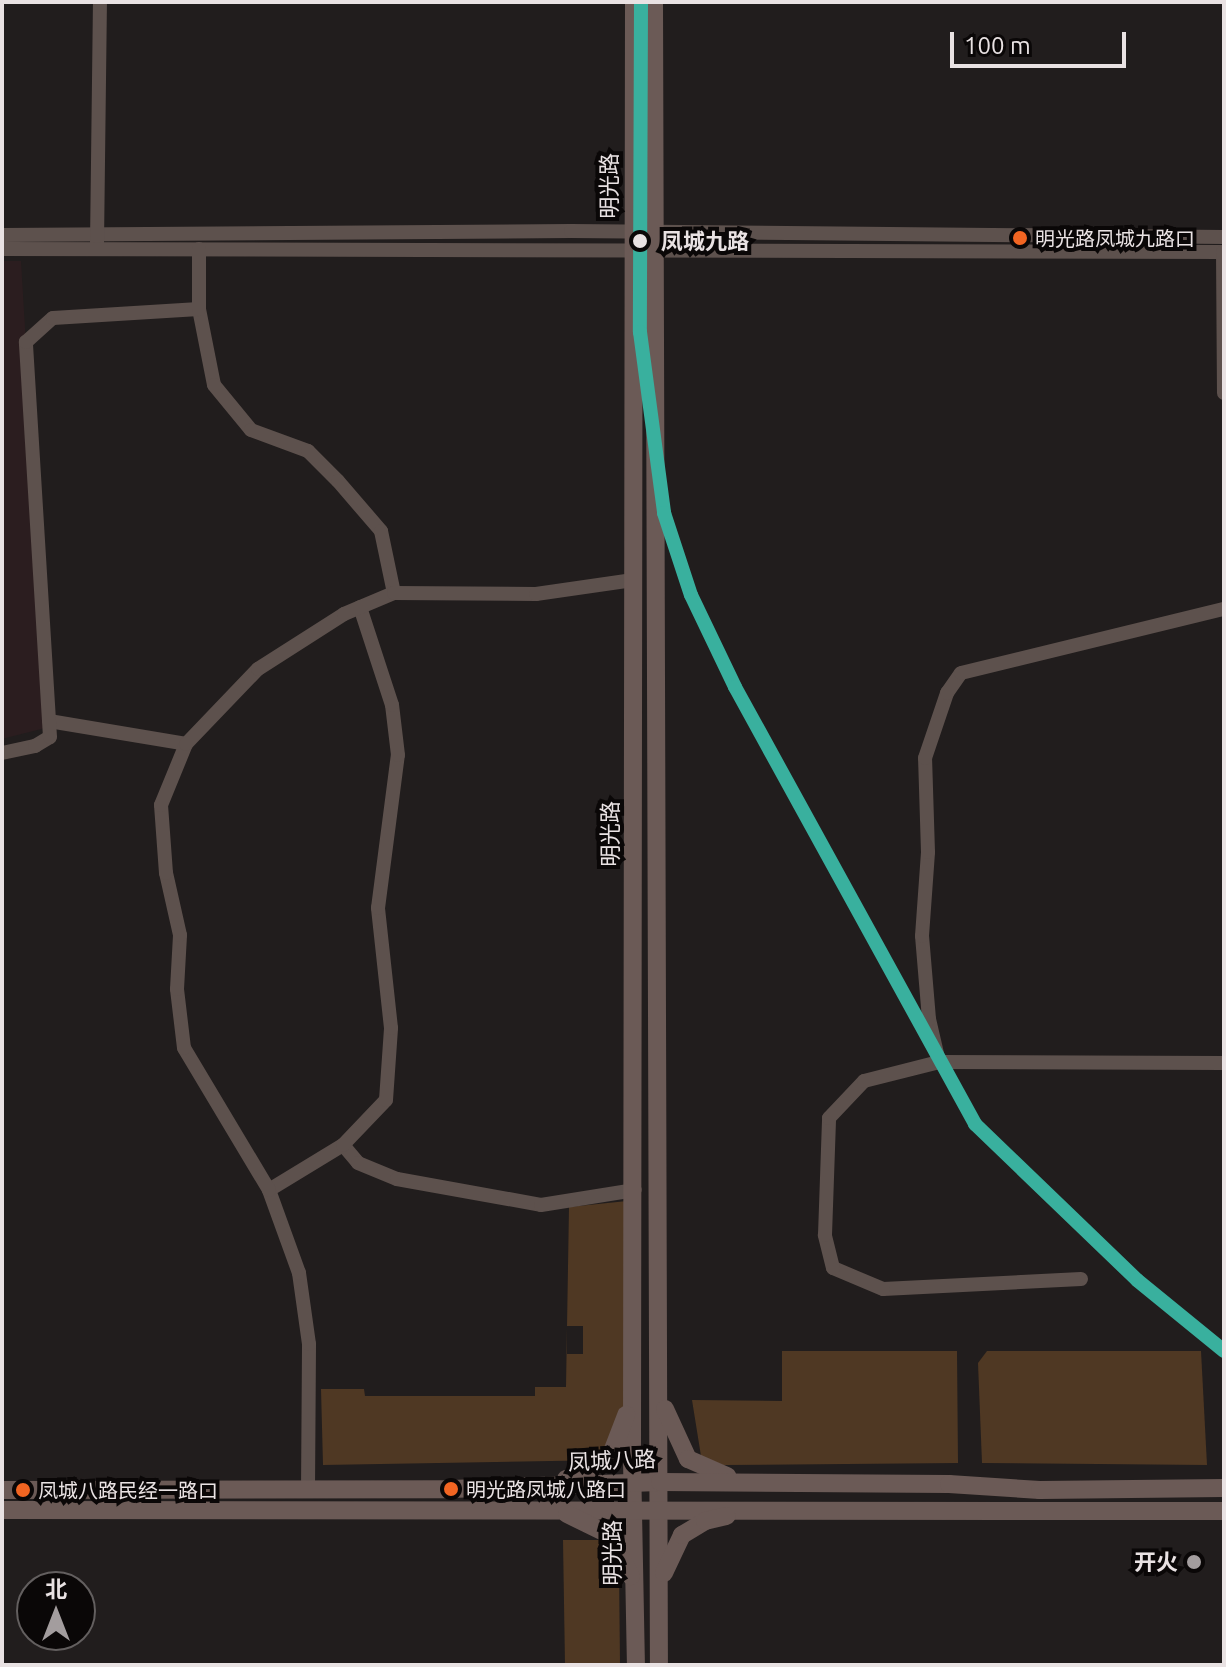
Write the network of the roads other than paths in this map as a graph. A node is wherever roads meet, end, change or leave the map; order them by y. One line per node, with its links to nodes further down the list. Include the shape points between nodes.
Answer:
1 (100, 2): 7 (street)
2 (634, 2): 4 (main road, 明光路)
3 (654, 2): 5 (main road, 明光路)
4 (633, 231): 5 (street); 7 (street); 11 (main road, 明光路)
5 (655, 231): 8 (street); 12 (main road, 明光路)
6 (2, 235): 7 (street)
7 (97, 242): 9 (street); 10 (street)
8 (1224, 247): 12 (street); 14 (street)
9 (2, 249)
10 (199, 249): 11 (street); 13 (street)
11 (633, 253): 12 (street); 15 (main road, 明光路)
12 (655, 254): 28 (main road, 明光路)
13 (199, 309): 16 (street, via 214,385 251,430 308,451 381,531); 19 (street, via 53,318 26,342)
14 (1224, 393)
15 (633, 580): 16 (street, via 536,594); 26 (main road, 明光路)
16 (394, 593): 17 (street)
17 (360, 607): 20 (street, via 258,669); 24 (street, via 392,705 398,755 378,908 391,1028 386,1100)
18 (1224, 609): 22 (street, via 961,673 947,693 925,758 928,852 922,936 929,1019)
19 (49, 721): 20 (street); 21 (street, via 50,737)
20 (186, 744): 25 (street, via 161,805 166,873 180,935 177,989 184,1048)
21 (2, 753)
22 (939, 1062): 23 (street); 27 (street, via 864,1081 829,1118 825,1235 833,1268 883,1289)
23 (1224, 1063)
24 (343, 1145): 25 (street); 26 (street, via 358,1163 397,1179 541,1205)
25 (269, 1190): 36 (street, via 299,1273 309,1344)
26 (635, 1190): 29 (main road, 明光路)
27 (1081, 1279)
28 (659, 1388): 30 (main road, 明光路); 31 (main road, via 672,1432 688,1459 709,1471)
29 (633, 1389): 32 (main road, 明光路); 33 (main road, via 618,1443 605,1460 585,1474)
30 (660, 1482): 31 (main road, 凤城八路); 32 (main road, 凤城八路); 41 (main road, 明光路)
31 (761, 1482): 34 (main road, 凤城八路, via 1040,1490)
32 (636, 1483): 33 (main road, 凤城八路); 40 (main road, 明光路)
33 (541, 1486): 36 (main road, 凤城八路)
34 (1224, 1488)
35 (2, 1490): 36 (main road, 凤城八路)
36 (308, 1490)
37 (540, 1509): 38 (main road); 40 (main road); 43 (main road, via 574,1516 608,1534 628,1565)
38 (2, 1510)
39 (764, 1510): 41 (main road); 42 (main road); 44 (main road, via 692,1527 668,1559)
40 (636, 1511): 41 (main road); 43 (main road, 明光路)
41 (659, 1511): 44 (main road, 明光路)
42 (1224, 1511)
43 (636, 1595): 45 (main road, 明光路)
44 (659, 1595): 46 (main road, 明光路)
45 (636, 1665)
46 (659, 1665)

